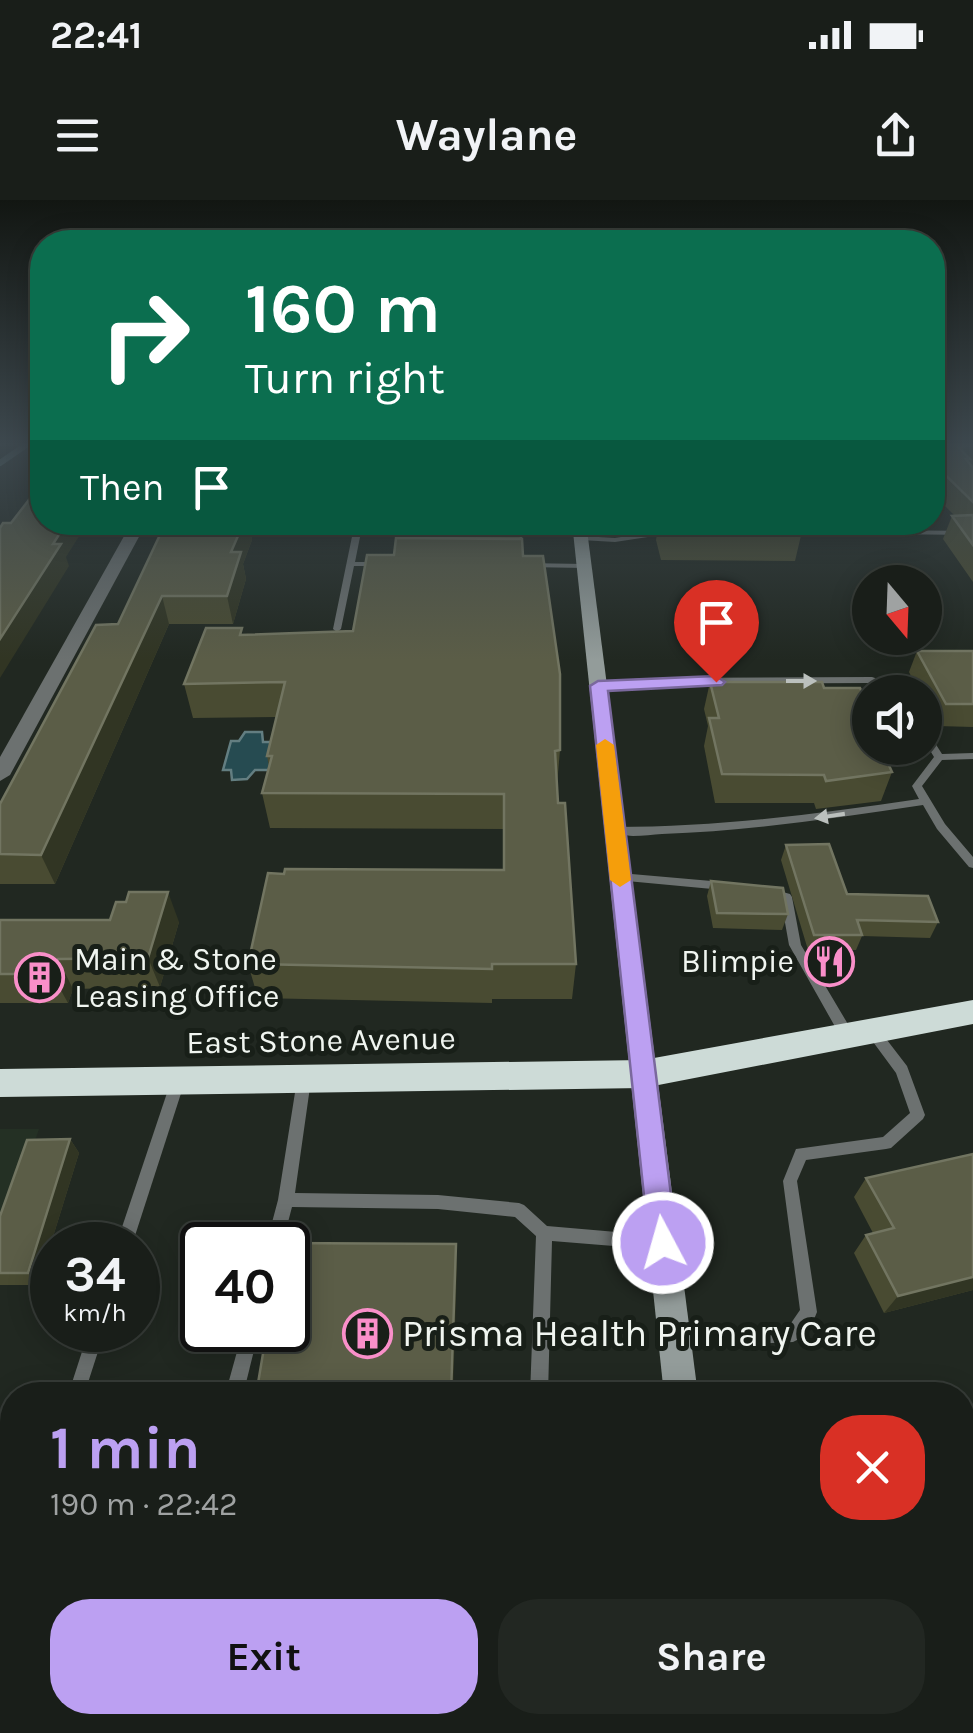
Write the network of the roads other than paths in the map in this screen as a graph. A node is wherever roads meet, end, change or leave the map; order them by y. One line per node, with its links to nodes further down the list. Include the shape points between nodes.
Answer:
1 (945, 533): 2 (lane)
2 (973, 533)
3 (133, 535): 18 (street)
4 (356, 535): 8 (lane)
5 (581, 535): 11 (street)
6 (600, 535): 7 (lane, via 615,540)
7 (639, 535)
8 (350, 564): 9 (lane); 12 (lane)
9 (387, 564)
10 (515, 564): 11 (lane)
11 (585, 566): 14 (street)
12 (337, 628)
13 (852, 680): 14 (lane, one-way to 13)
14 (598, 686): 20 (street)
15 (973, 756): 16 (lane)
16 (942, 758)
17 (934, 765): 19 (lane, via 918,786)
18 (0, 775)
19 (926, 801): 20 (lane, one-way to 20, via 800,820); 21 (lane)
20 (615, 830): 22 (street)
21 (973, 864)
22 (620, 878): 23 (lane); 27 (street)
23 (730, 887)
24 (746, 890): 26 (lane, via 786,897 795,946)
25 (973, 1012): 26 (highway, East Stone Avenue)
26 (859, 1033): 27 (highway, East Stone Avenue); 36 (lane, via 902,1070 918,1116 886,1144 801,1154 790,1181 809,1312 792,1334)
27 (643, 1074): 28 (highway, East Stone Avenue); 35 (street)
28 (304, 1077): 29 (highway, East Stone Avenue); 31 (lane)
29 (179, 1079): 30 (highway, East Stone Avenue); 32 (lane)
30 (0, 1083)
31 (286, 1200): 33 (lane); 34 (lane, via 519,1210)
32 (132, 1222)
33 (280, 1222)
34 (544, 1233): 35 (lane); 41 (lane)
35 (663, 1243): 36 (street)
36 (674, 1340): 42 (street)
37 (90, 1352): 39 (lane)
38 (245, 1352): 40 (lane)
39 (80, 1382)
40 (237, 1382)
41 (539, 1382)
42 (679, 1382)

